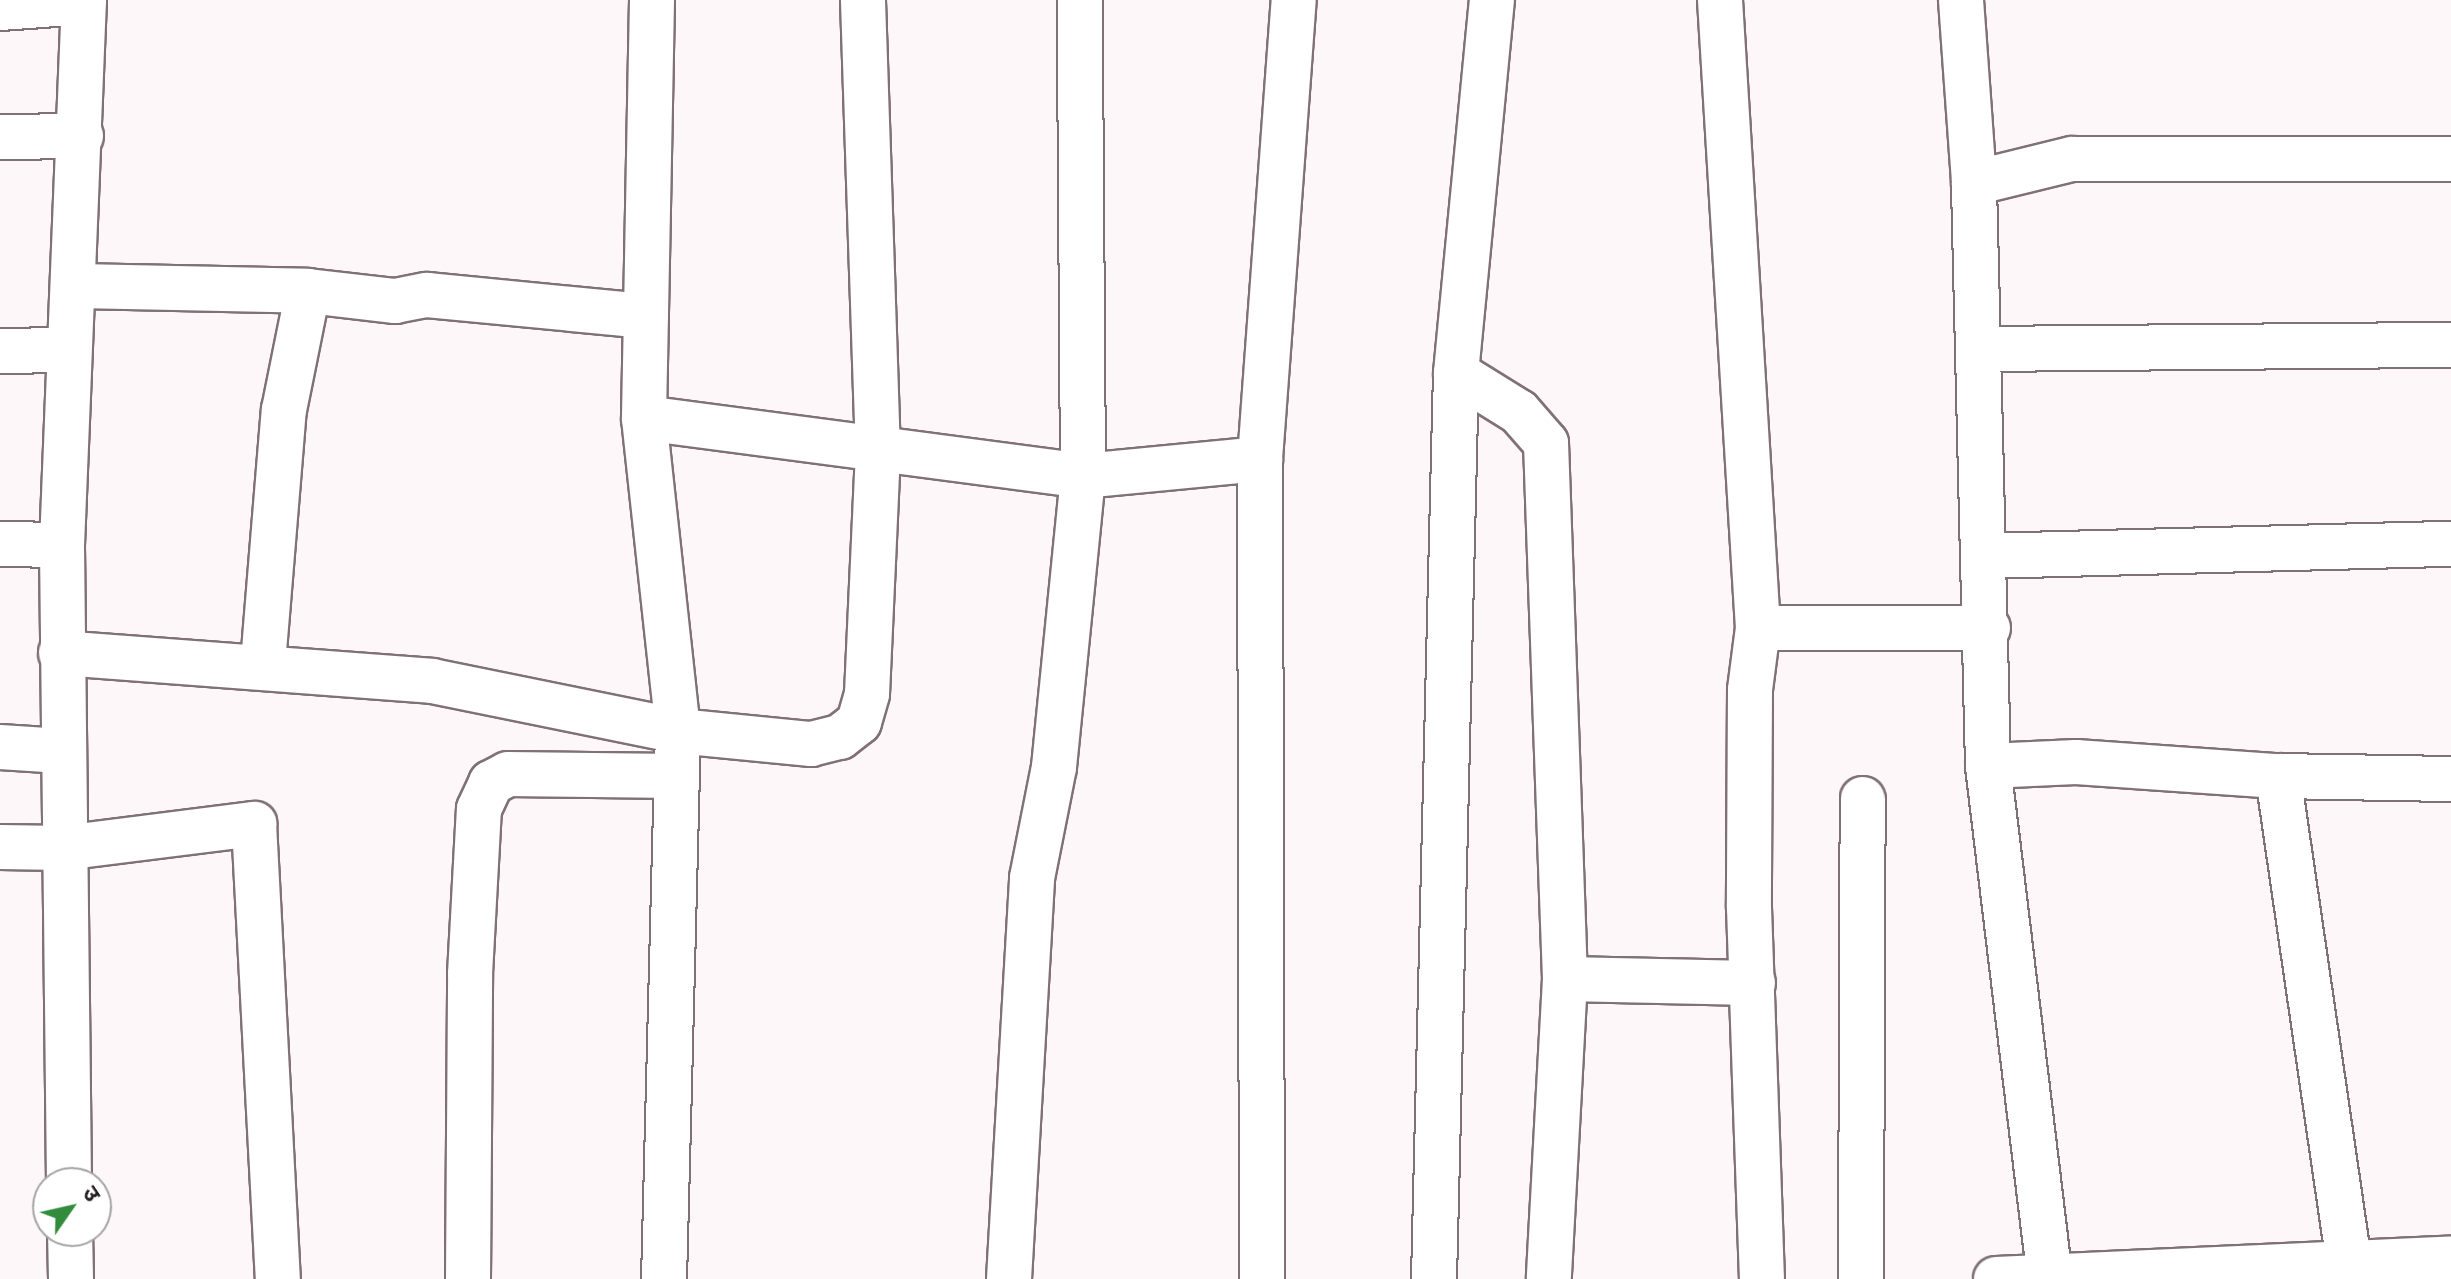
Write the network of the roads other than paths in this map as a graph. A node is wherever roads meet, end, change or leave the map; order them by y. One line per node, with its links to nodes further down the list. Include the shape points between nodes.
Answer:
1 (652, 0): 16 (street)
2 (862, 0): 23 (street)
3 (1080, 0): 25 (street)
4 (1294, 0): 24 (street)
5 (1492, 0): 21 (street)
6 (1720, 0): 30 (street)
7 (1961, 0): 13 (street)
8 (84, 1): 9 (street); 10 (street)
9 (0, 8)
10 (81, 136): 11 (street); 14 (street)
11 (0, 137)
12 (2451, 159): 13 (street, via 2072,159)
13 (1974, 183): 18 (street)
14 (78, 286): 15 (street); 19 (street)
15 (308, 291): 16 (street); 33 (street, via 284,410)
16 (646, 316): 22 (street)
17 (2451, 345): 18 (street)
18 (1978, 349): 29 (street)
19 (66, 350): 20 (street); 28 (street)
20 (0, 351)
21 (1456, 373): 44 (street, via 1519,412 1546,443); 58 (street)
22 (644, 418): 23 (street); 34 (street)
23 (878, 453): 25 (street); 34 (street, via 867,694 859,722 840,737 811,744)
24 (1260, 459): 25 (street); 57 (street)
25 (1083, 476): 56 (street, via 1054,767 1032,878)
26 (0, 544): 28 (street)
27 (2451, 544): 29 (street)
28 (62, 545): 32 (street)
29 (1985, 556): 31 (street)
30 (1758, 628): 31 (street); 45 (street, via 1750,690)
31 (1988, 628): 37 (street)
32 (61, 653): 33 (street); 36 (street)
33 (263, 663): 34 (street, via 432,681)
34 (678, 731): 38 (street)
35 (0, 747): 36 (street)
36 (62, 751): 43 (street)
37 (1988, 766): 39 (street, via 2076,762); 50 (street)
38 (676, 776): 54 (street, via 520,772 491,783 479,809 470,974); 55 (street)
39 (2278, 776): 40 (street); 49 (street)
40 (2451, 779)
41 (1863, 799): 61 (street)
42 (0, 847): 43 (street)
43 (63, 848): 46 (street); 53 (street, via 254,824)
44 (1565, 979): 45 (street); 59 (street)
45 (1753, 983): 60 (street)
46 (69, 1167)
47 (70, 1247): 52 (street)
48 (2451, 1258): 49 (street)
49 (2349, 1262): 51 (street)
50 (2049, 1276): 51 (street); 62 (street)
51 (2240, 1276)
52 (71, 1279)
53 (278, 1279)
54 (468, 1279)
55 (664, 1279)
56 (1009, 1279)
57 (1262, 1279)
58 (1434, 1279)
59 (1549, 1279)
60 (1762, 1279)
61 (1861, 1279)
62 (1996, 1279)

